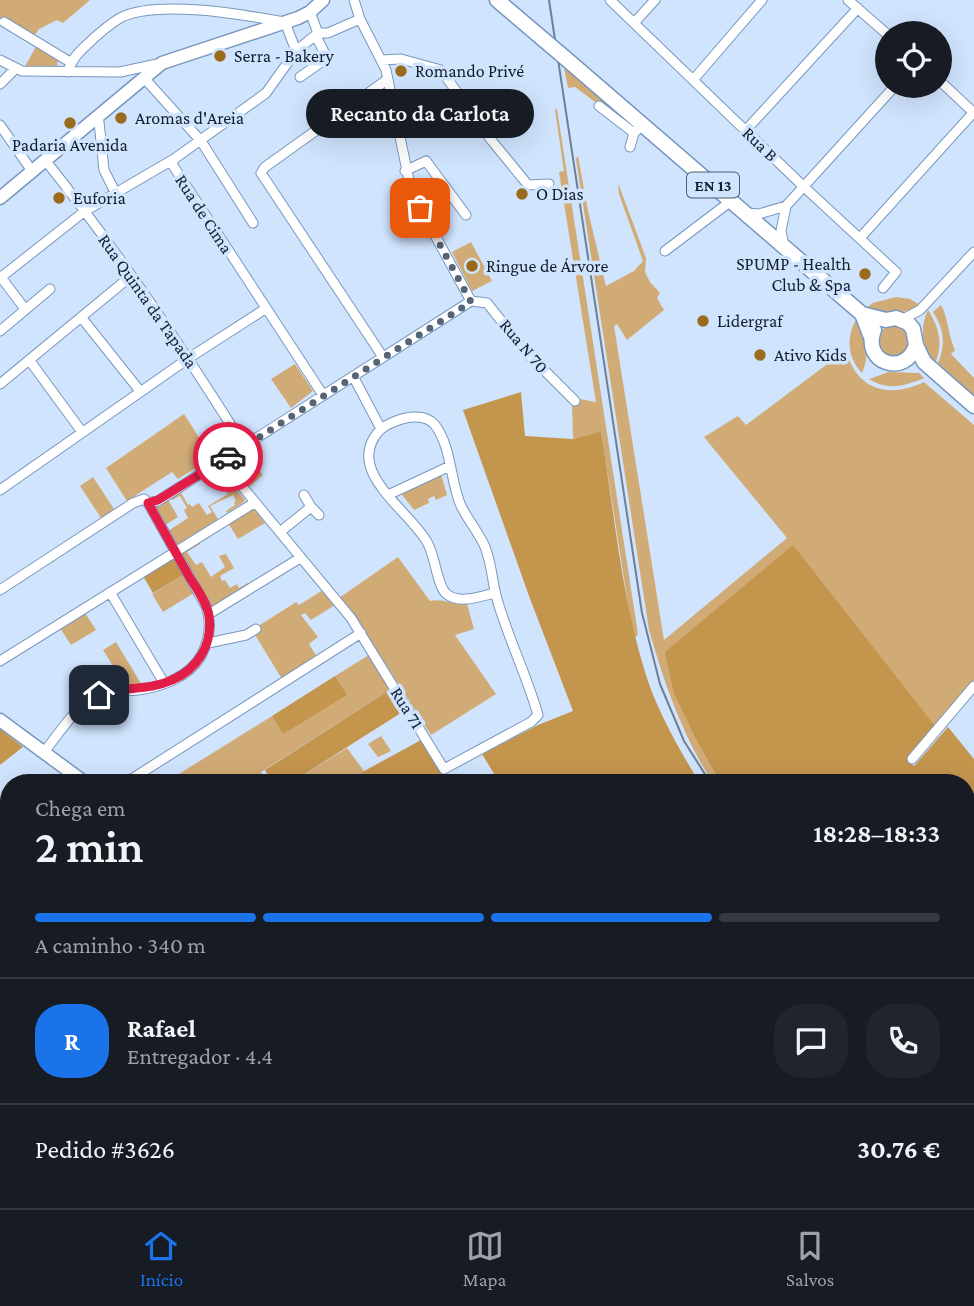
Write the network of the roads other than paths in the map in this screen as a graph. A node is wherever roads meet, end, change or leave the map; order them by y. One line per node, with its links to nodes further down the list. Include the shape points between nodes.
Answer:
1 (323, 0): 9 (street)
2 (354, 0): 10 (street)
3 (497, 0): 34 (main road, EN 13, bridge)
4 (610, 0): 13 (street, Rua B)
5 (655, 0): 13 (street)
6 (762, 0): 25 (street)
7 (848, 0): 8 (street)
8 (858, 8): 14 (street); 35 (street)
9 (310, 12): 12 (street); 15 (street)
10 (360, 19): 15 (street, Rua de Cima); 18 (street)
11 (4, 22): 20 (street)
12 (285, 22): 16 (street); 19 (street); 20 (street, via 195,9 142,10 103,30)
13 (634, 23): 25 (street, Rua B)
14 (875, 23)
15 (317, 35): 16 (street, Rua de Cima); 22 (street, via 327,58)
16 (296, 51): 36 (street, Rua de Cima, via 266,93)
17 (0, 60): 21 (street)
18 (381, 60): 24 (street); 42 (street, via 401,59 440,71 528,185)
19 (162, 63): 20 (street, via 121,72); 23 (street)
20 (69, 67): 21 (street)
21 (15, 69): 26 (street)
22 (300, 77)
23 (145, 79): 27 (street); 36 (street)
24 (388, 79): 41 (street); 74 (street, via 261,173)
25 (693, 80): 35 (street, Rua B)
26 (0, 84)
27 (132, 90): 32 (street); 39 (street)
28 (952, 92): 31 (street)
29 (884, 98): 43 (street)
30 (599, 106): 34 (street)
31 (974, 113): 54 (street)
32 (99, 122): 39 (street); 44 (street, via 104,170)
33 (0, 125): 40 (street)
34 (638, 129): 37 (street); 46 (main road, EN 13)
35 (745, 131): 43 (street, Rua B)
36 (201, 141): 38 (street, Rua de Cima); 52 (street)
37 (630, 147)
38 (174, 159): 44 (street); 64 (street, Rua de Cima, via 172,164)
39 (47, 163): 40 (street); 47 (street); 49 (street, Rua Quinta da Tapada)
40 (32, 171): 45 (street)
41 (405, 171): 51 (street, via 426,161); 62 (street)
42 (549, 184)
43 (803, 186): 48 (street); 54 (street, Rua B)
44 (115, 192): 49 (street)
45 (0, 198)
46 (731, 201): 50 (main road, EN 13); 56 (street)
47 (0, 207)
48 (782, 210): 50 (street); 53 (street); 55 (street)
49 (85, 211): 58 (street, Rua Quinta da Tapada); 59 (street)
50 (745, 213): 53 (main road, EN 13)
51 (466, 215)
52 (253, 223)
53 (764, 229): 55 (main road, EN 13)
54 (860, 238): 60 (street, Rua B, via 897,272)
55 (784, 246): 66 (main road, EN 13)
56 (665, 251)
57 (974, 252): 65 (street)
58 (131, 276): 67 (street); 75 (street, Rua Quinta da Tapada)
59 (0, 277): 63 (street)
60 (883, 288)
61 (50, 289): 63 (street)
62 (471, 302): 74 (street); 82 (street, Rua N 70, via 487,303 527,353)
63 (25, 309): 71 (street)
64 (265, 309): 75 (street); 81 (street, Rua de Cima)
65 (920, 310): 69 (street); 70 (street)
66 (862, 314): 68 (main road, EN 13); 72 (main road, EN 13)
67 (81, 317): 76 (street); 80 (street)
68 (886, 320): 69 (main road, EN 13); 72 (main road)
69 (901, 320): 70 (main road)
70 (913, 329): 73 (main road)
71 (0, 331)
72 (871, 337): 77 (main road, EN 13, via 879,359)
73 (916, 345): 77 (main road); 83 (main road, via 924,362)
74 (383, 357): 78 (street)
75 (189, 358): 80 (street); 87 (street, Rua Quinta da Tapada)
76 (30, 361): 79 (street); 86 (street)
77 (902, 362): 84 (main road, EN 13, via 919,368)
78 (353, 376): 81 (street); 85 (street)
79 (0, 384)
80 (140, 391): 86 (street)
81 (323, 396): 87 (street)
82 (575, 401)
83 (974, 406)
84 (974, 416)
85 (381, 429): 89 (street, Rua 71, via 409,417 425,418 443,440); 92 (street, via 371,443 368,461)
86 (82, 432): 90 (street)
87 (244, 446): 88 (street)
88 (221, 461): 93 (street); 94 (street, Rua 71)
89 (450, 466): 92 (street); 102 (street, Rua 71, via 461,506 486,549)
90 (2, 486)
91 (304, 495): 95 (street)
92 (388, 495): 102 (street, via 429,544 443,592 460,599)
93 (148, 503): 98 (street); 100 (street, via 139,499)
94 (254, 503): 97 (street, Rua 71); 98 (street)
95 (311, 507): 96 (street); 97 (street)
96 (318, 515)
97 (280, 532): 99 (street, Rua 71)
98 (176, 551): 101 (street); 103 (street)
99 (300, 558): 103 (street); 105 (street, Rua 71)
100 (0, 590)
101 (110, 593): 107 (street); 108 (street)
102 (495, 593): 105 (street, Rua 71, via 538,715 444,769)
103 (209, 614): 106 (street)
104 (256, 629): 106 (street)
105 (361, 633): 114 (street)
106 (208, 643): 108 (street, via 194,666)
107 (0, 661)
108 (164, 683): 111 (street, via 110,691 91,699)
109 (974, 686): 112 (street)
110 (0, 720): 111 (street)
111 (44, 752): 113 (street)
112 (912, 759)
113 (73, 774)
114 (140, 774)

